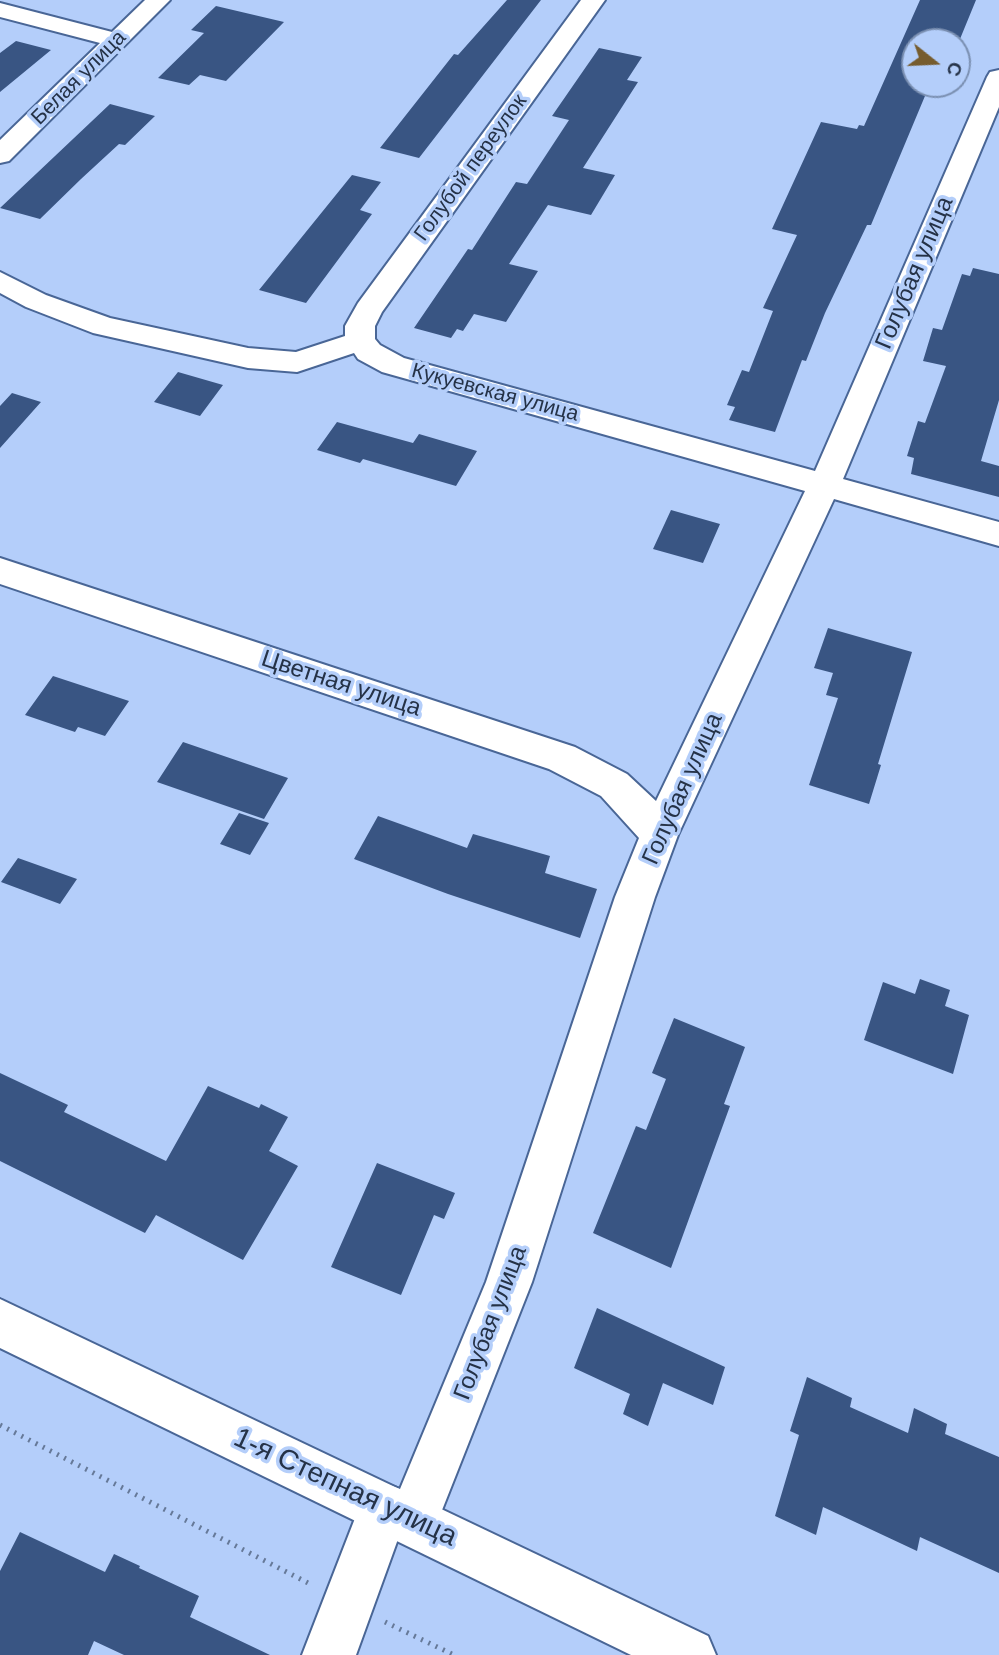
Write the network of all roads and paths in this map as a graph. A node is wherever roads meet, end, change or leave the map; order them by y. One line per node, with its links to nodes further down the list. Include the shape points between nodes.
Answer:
1 (158, 0): 4 (street, Белая улица)
2 (593, 0): 8 (street, Голубой переулок, via 368,310 360,326)
3 (0, 10): 4 (street)
4 (116, 40): 6 (street, Белая улица)
5 (999, 77): 9 (street, Голубая улица)
6 (0, 155)
7 (0, 281): 8 (street, via 36,302 103,326 248,358 297,362)
8 (360, 341): 9 (street, Кукуевская улица, via 369,352 393,365)
9 (825, 484): 10 (street, Кукуевская улица); 12 (street, Голубая улица)
10 (999, 534)
11 (0, 571): 12 (street, Цветная улица, via 562,758 614,785)
12 (659, 835): 15 (street, Голубая улица, via 509,1282)
13 (0, 1323): 15 (street, 1-я Степная улица)
14 (0, 1425): 16 (path)
15 (399, 1514): 16 (street, Голубая улица); 19 (street, 1-я Степная улица)
16 (349, 1604): 17 (street, Голубая улица); 18 (path)
17 (329, 1655)
18 (454, 1655)
19 (689, 1655)

